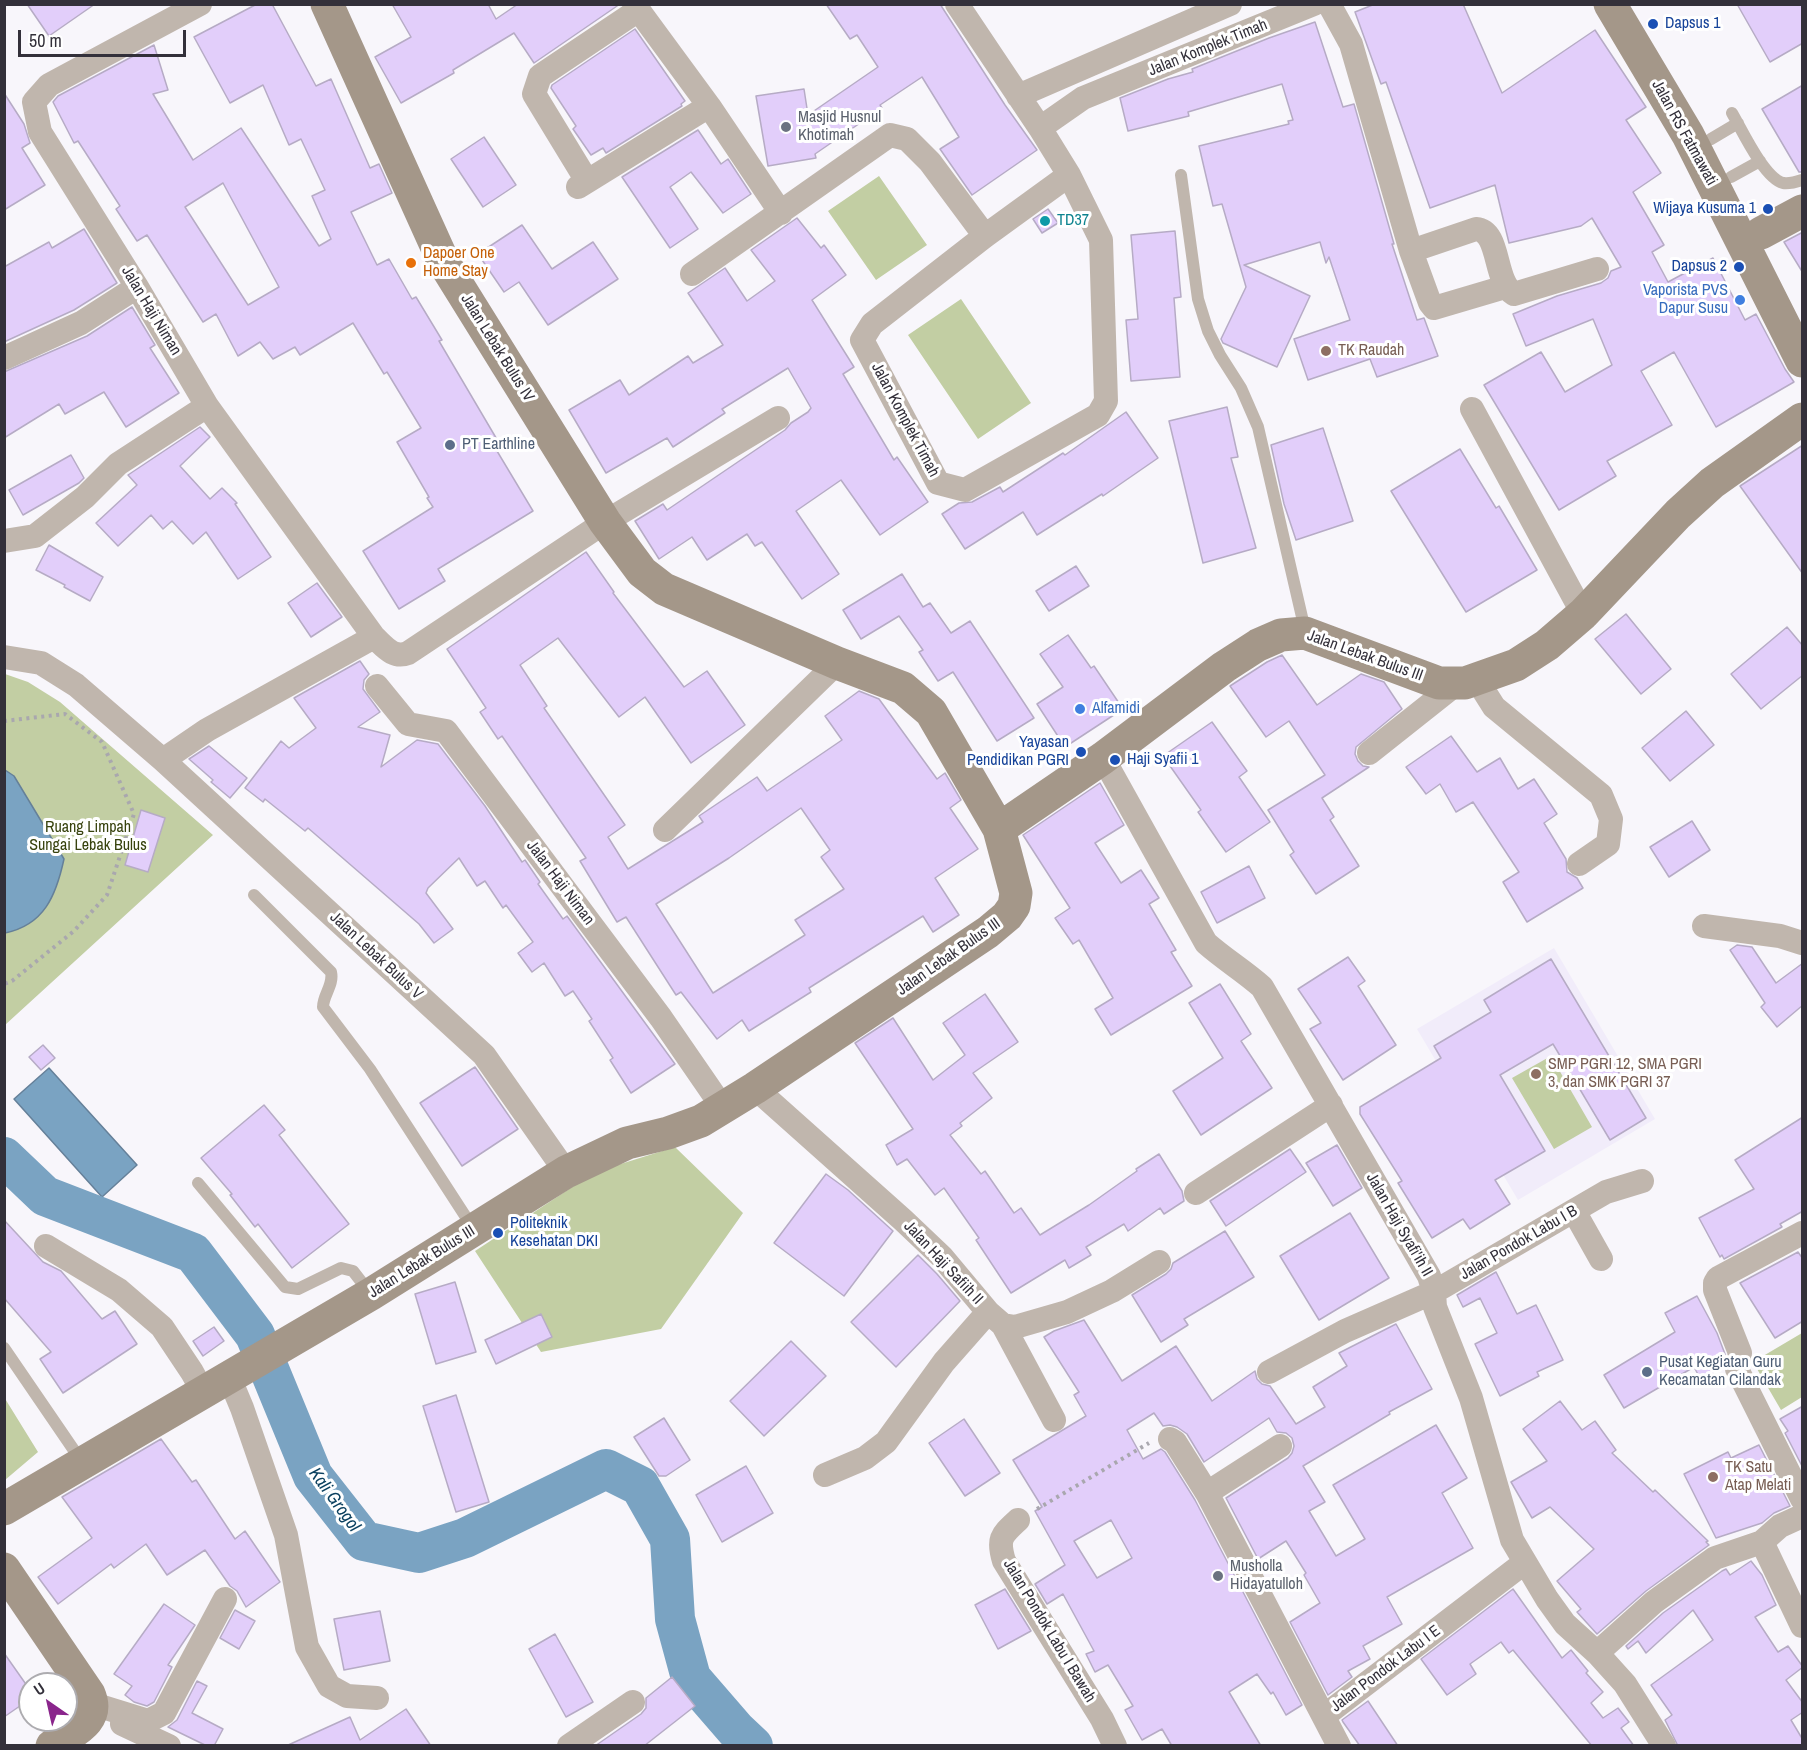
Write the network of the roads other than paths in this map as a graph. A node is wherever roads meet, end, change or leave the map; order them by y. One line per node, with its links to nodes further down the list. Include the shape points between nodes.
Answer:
1 (200, 4): 27 (street, Jalan Haji Niman, via 49,85 34,102 40,132)
2 (327, 4): 36 (street, Jalan Lebak Bulus IV, via 444,263)
3 (957, 4): 10 (street, Jalan Komplek Timah)
4 (1230, 4): 9 (street, Jalan Komplek Timah)
5 (1314, 4): 11 (street, Jalan Komplek Timah)
6 (1329, 4): 24 (street, via 1351,44)
7 (1616, 5): 13 (street, Jalan RS Fatmawati); 31 (street, Jalan RS Fatmawati, via 1688,135)
8 (636, 8): 12 (street); 12 (street, via 540,76 534,94 583,184)
9 (1071, 74): 10 (street, Jalan Komplek Timah); 11 (street)
10 (1018, 96): 14 (street, Jalan Komplek Timah)
11 (1083, 98): 14 (street, Jalan Komplek Timah)
12 (709, 106): 21 (street)
13 (1727, 125): 15 (lane); 18 (street, Jalan RS Fatmawati)
14 (1040, 128): 16 (street, Jalan Komplek Timah)
15 (1760, 161): 18 (lane); 19 (lane, via 1782,183)
16 (1069, 175): 23 (street, Jalan Komplek Timah); 23 (street, Jalan Komplek Timah, via 1101,240 1106,401 1098,415 966,490 939,483 862,340 872,324)
17 (1181, 175): 39 (lane, via 1198,299 1208,331 1258,427)
18 (1731, 177): 22 (street, Jalan RS Fatmawati)
19 (1803, 180)
20 (1803, 211): 22 (street)
21 (781, 213): 23 (street, via 890,135 907,139 930,162); 26 (street)
22 (1761, 233): 29 (street, Jalan RS Fatmawati)
23 (985, 236)
24 (1412, 251): 28 (street, via 1434,308); 28 (street, via 1482,229 1490,237)
25 (1597, 269): 28 (street, via 1517,294)
26 (692, 274)
27 (137, 287): 30 (street, via 81,323); 32 (street, Jalan Haji Niman)
28 (1505, 287)
29 (1803, 314)
30 (4, 358)
31 (1803, 361)
32 (207, 405): 37 (street, via 118,464 85,497 35,536); 40 (street, Jalan Haji Niman)
33 (1472, 409): 38 (street)
34 (778, 418): 36 (street)
35 (1803, 419): 38 (street, via 1678,514)
36 (605, 522): 40 (street, Jalan Haji Niman, via 408,653 396,655); 42 (street, Jalan Lebak Bulus IV, via 642,572 664,590)
37 (4, 541)
38 (1583, 614): 43 (street, via 1516,665)
39 (1305, 633): 43 (street, Jalan Lebak Bulus III, via 1439,683); 46 (street, Jalan Lebak Bulus III, via 1281,634 1258,645)
40 (374, 637): 47 (street, via 207,730)
41 (4, 657): 47 (street, Jalan Lebak Bulus V, via 40,663 76,685)
42 (837, 663): 48 (street, Jalan Lebak Bulus IV, via 903,688 931,712); 49 (street)
43 (1466, 682): 45 (street); 50 (street, via 1601,795 1611,819 1608,844)
44 (377, 686): 56 (street, Jalan Haji Niman, via 408,724 447,731)
45 (1369, 753)
46 (1103, 758): 48 (street, Jalan Lebak Bulus III); 55 (street, Jalan Haji Syafi'ih II, via 1206,943 1262,987)
47 (163, 760): 57 (street, Jalan Lebak Bulus V, via 484,1056)
48 (999, 829): 54 (street, Jalan Lebak Bulus III, via 1016,892 1014,906 1003,921)
49 (665, 830)
50 (1579, 864)
51 (254, 895): 62 (lane, via 331,972 333,979 323,1007 370,1069)
52 (1704, 927): 53 (street, via 1780,936)
53 (1803, 943)
54 (755, 1088): 56 (street, Jalan Lebak Bulus III); 69 (street, Jalan Haji Safiih II, via 942,1257)
55 (1331, 1105): 60 (street); 67 (street, Jalan Haji Syafi'ih II, via 1429,1276)
56 (723, 1108): 57 (street, Jalan Lebak Bulus III, via 701,1121 627,1143)
57 (566, 1172): 62 (street, Jalan Lebak Bulus III)
58 (1642, 1181): 61 (street, Jalan Pondok Labu I B, via 1606,1192)
59 (198, 1183): 68 (lane, via 285,1287 298,1289 341,1268 353,1271)
60 (1196, 1193)
61 (1574, 1211): 65 (street); 67 (street, Jalan Pondok Labu I B)
62 (475, 1230): 68 (street, Jalan Lebak Bulus III)
63 (1803, 1233): 79 (street, via 1715,1283 1740,1353 1737,1369)
64 (46, 1246): 72 (street, via 119,1290 162,1327 192,1372)
65 (1601, 1259)
66 (1159, 1262): 69 (street, via 1112,1291 1066,1312 1015,1327)
67 (1434, 1292): 71 (street, Jalan Pondok Labu I B, via 1345,1331); 84 (street, Jalan Haji Syafi'ih II, via 1435,1307 1471,1398 1512,1540)
68 (371, 1294): 72 (street, Jalan Lebak Bulus III)
69 (996, 1319): 73 (street, Jalan Haji Safiih II); 77 (street, via 944,1362 886,1442 865,1458)
70 (4, 1348): 76 (lane)
71 (1269, 1372)
72 (225, 1379): 76 (street, Jalan Lebak Bulus III); 89 (street, via 286,1535 308,1647 329,1686 347,1696)
73 (1054, 1420)
74 (1170, 1439): 78 (street, Jalan Pondok Labu I E)
75 (1280, 1446): 78 (street)
76 (83, 1462): 80 (street, Jalan Lebak Bulus III)
77 (825, 1475)
78 (1206, 1493): 92 (street, Jalan Pondok Labu I E)
79 (1803, 1499)
80 (4, 1509)
81 (1803, 1516): 83 (street, via 1780,1526)
82 (1018, 1520): 96 (street, Jalan Pondok Labu I Bawah, via 1002,1535 1004,1561)
83 (1762, 1542): 87 (street); 88 (street, via 1715,1558 1654,1602)
84 (1524, 1563): 88 (street, Jalan Haji Syafi'ih II, via 1565,1624); 92 (street, Jalan Pondok Labu I E)
85 (4, 1569): 91 (street, via 89,1694)
86 (225, 1599): 91 (street, via 164,1713 148,1721)
87 (1803, 1626)
88 (1597, 1653): 98 (street, Jalan Haji Syafi'ih II, via 1625,1684)
89 (377, 1698)
90 (633, 1702): 95 (street)
91 (93, 1708): 93 (street, via 88,1721); 94 (street)
92 (1324, 1716): 97 (street)
93 (52, 1746)
94 (169, 1746)
95 (569, 1746)
96 (1115, 1746)
97 (1339, 1746)
98 (1664, 1746)

